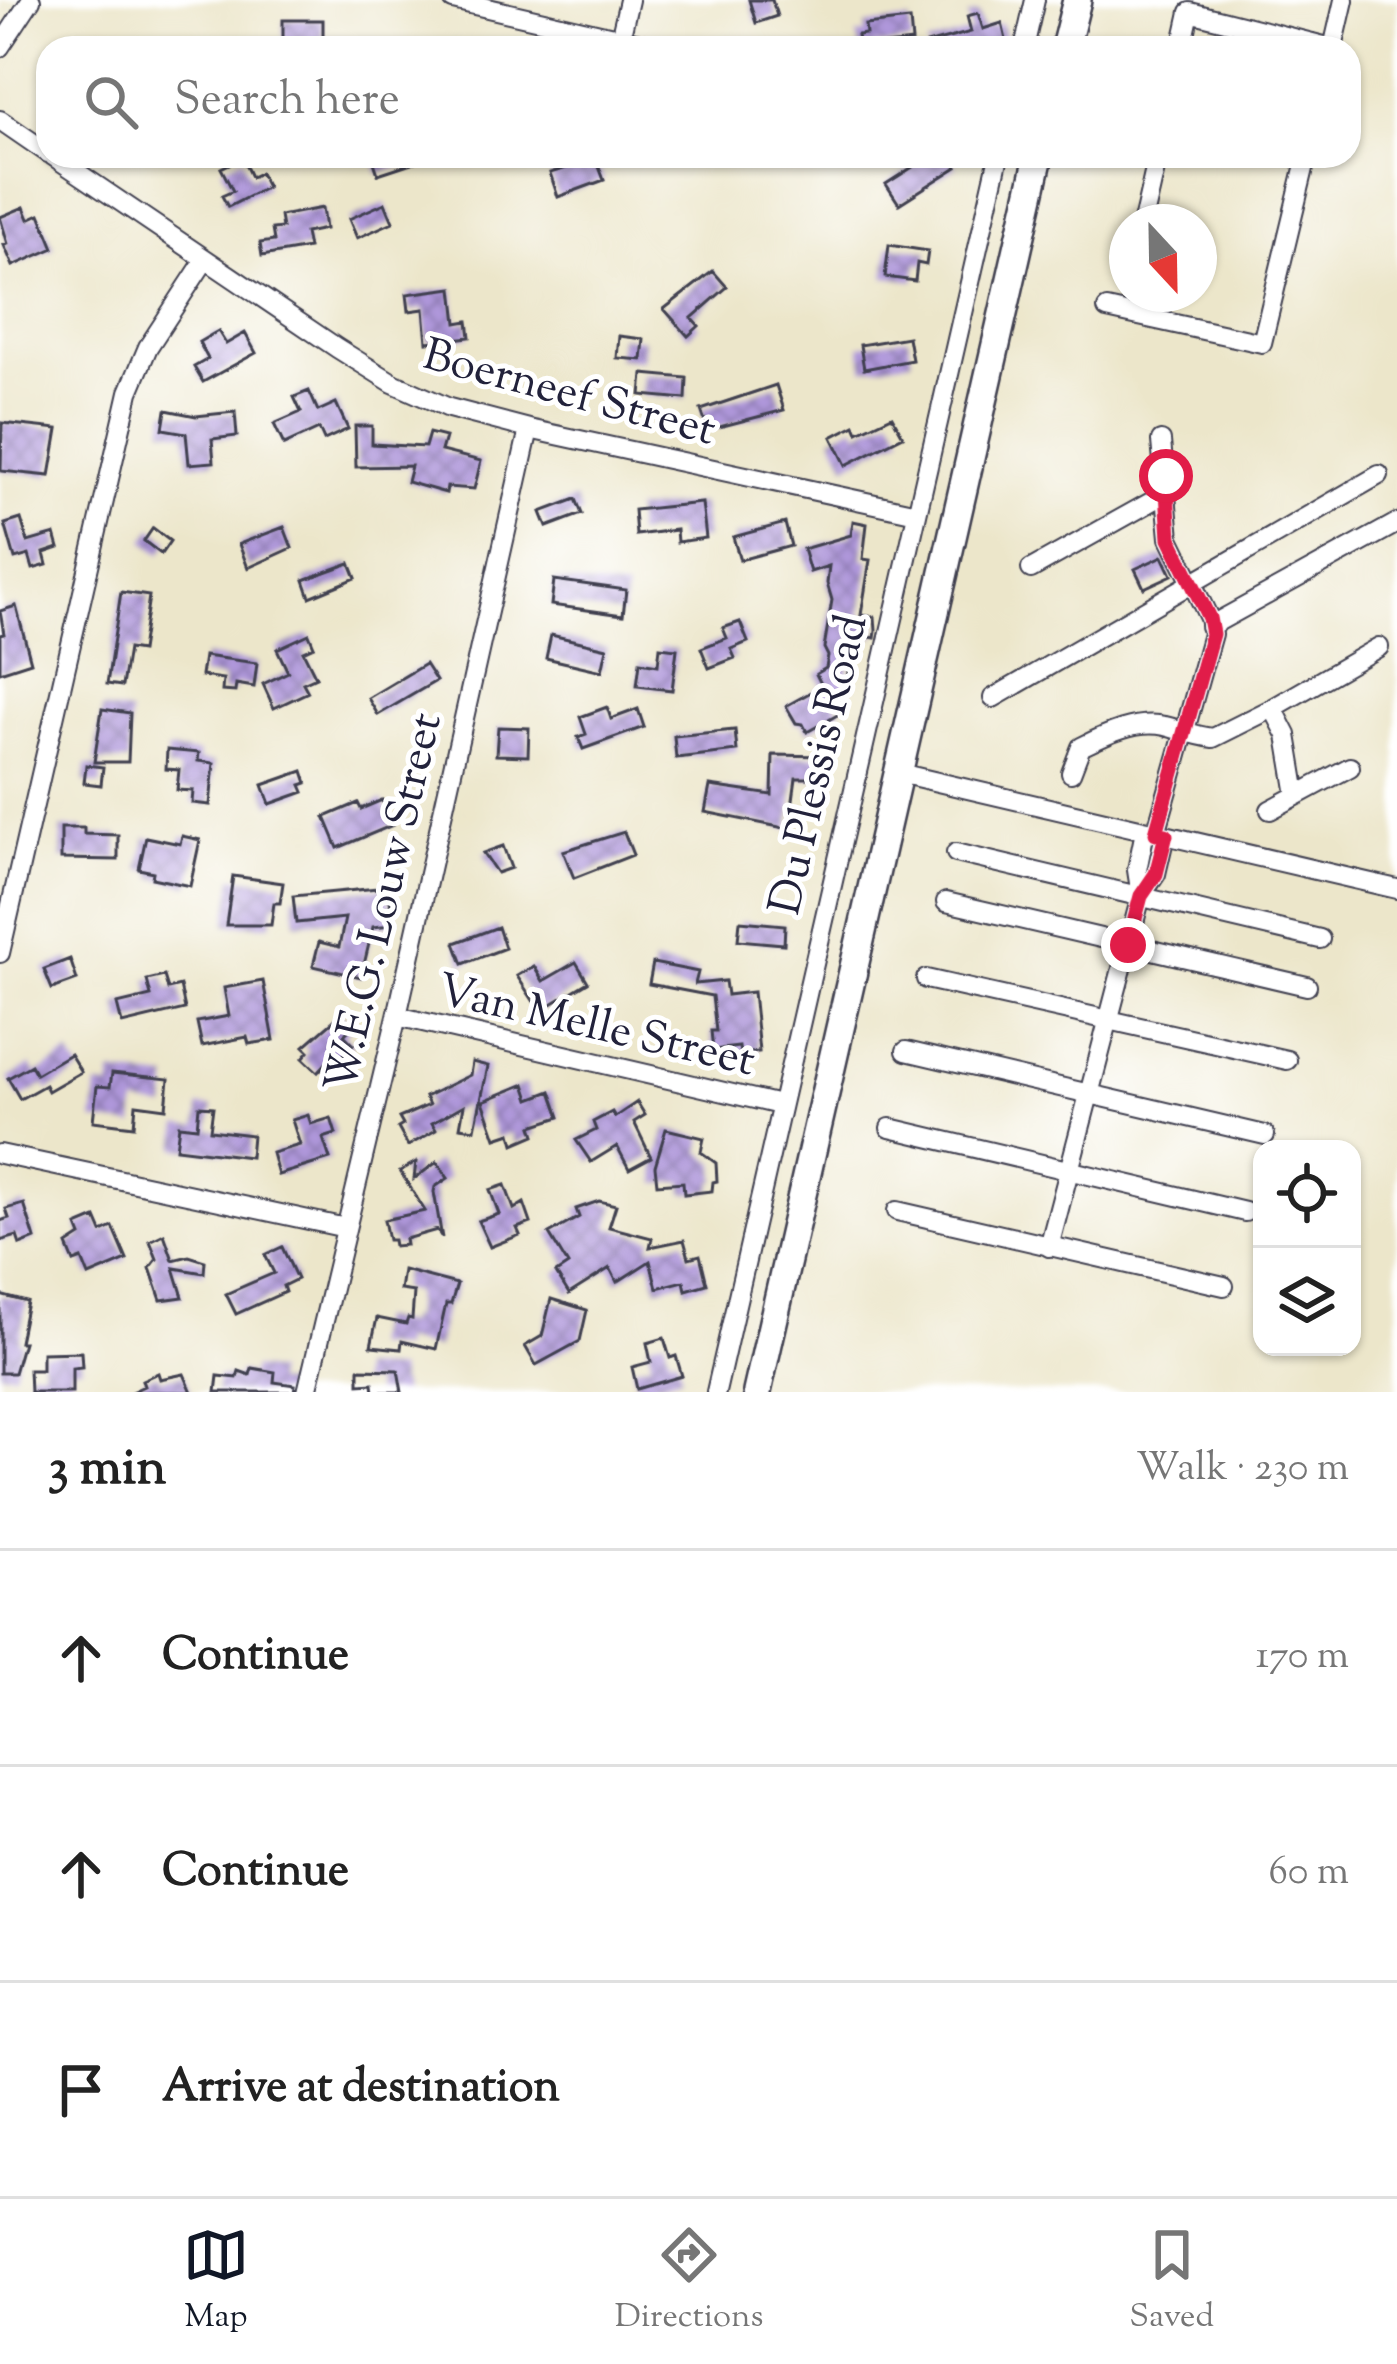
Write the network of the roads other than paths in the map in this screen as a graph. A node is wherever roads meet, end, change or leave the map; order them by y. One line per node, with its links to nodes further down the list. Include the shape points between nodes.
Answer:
1 (31, 0): 14 (street)
2 (453, 0): 7 (street)
3 (629, 0): 8 (street)
4 (1035, 0): 9 (street)
5 (1077, 0): 10 (street)
6 (1344, 0): 13 (street)
7 (607, 36)
8 (621, 36)
9 (1027, 36)
10 (1068, 36)
11 (1185, 36): 12 (street, via 1190,12)
12 (1285, 36)
13 (1335, 36)
14 (0, 46)
15 (0, 120): 16 (street, Boerneef Street)
16 (36, 144)
17 (70, 168): 23 (street, Boerneef Street)
18 (996, 168): 29 (street, Du Plessis Road)
19 (1036, 168): 39 (street, Du Plessis Road)
20 (1155, 168): 22 (street)
21 (1304, 168): 24 (street, via 1262,343)
22 (1147, 204)
23 (205, 260): 25 (street, Boerneef Street, via 393,383); 50 (street, via 129,392)
24 (1119, 312)
25 (529, 429): 29 (street, Boerneef Street); 53 (street, W.E.G. Louw Street)
26 (1161, 441): 28 (street)
27 (1379, 475): 32 (street)
28 (1167, 493): 31 (street); 32 (street, via 1170,538)
29 (917, 513): 58 (street, Du Plessis Road)
30 (1397, 523): 33 (street)
31 (1030, 569)
32 (1190, 583): 33 (street); 35 (street)
33 (1210, 626): 37 (street)
34 (1379, 647): 36 (street)
35 (993, 698)
36 (1273, 708): 37 (street, via 1213,737); 41 (street, via 1287,735)
37 (1186, 732): 40 (street, via 1140,724 1109,733 1082,747); 43 (street)
38 (1350, 767): 41 (street)
39 (899, 773): 43 (street); 70 (street, Du Plessis Road)
40 (1071, 773)
41 (1297, 795): 42 (street)
42 (1270, 810)
43 (1156, 833): 45 (street); 46 (street, via 1156,874)
44 (956, 853): 46 (street)
45 (1397, 889)
46 (1141, 896): 48 (street); 49 (street)
47 (946, 902): 49 (street)
48 (1320, 939)
49 (1128, 945): 52 (street); 54 (street)
50 (0, 953)
51 (926, 979): 54 (street)
52 (1306, 986)
53 (397, 1016): 58 (street, Van Melle Street); 65 (street, W.E.G. Louw Street)
54 (1108, 1020): 56 (street); 57 (street)
55 (906, 1052): 57 (street)
56 (1287, 1060)
57 (1088, 1093): 60 (street); 62 (street)
58 (780, 1105): 69 (street, Du Plessis Road)
59 (890, 1128): 62 (street)
60 (1265, 1136)
61 (0, 1154): 65 (street)
62 (1068, 1170): 64 (street); 66 (street)
63 (897, 1211): 66 (street)
64 (1245, 1212)
65 (346, 1228): 68 (street, W.E.G. Louw Street)
66 (1049, 1246): 67 (street)
67 (1224, 1286)
68 (307, 1392)
69 (716, 1392)
70 (757, 1392)

